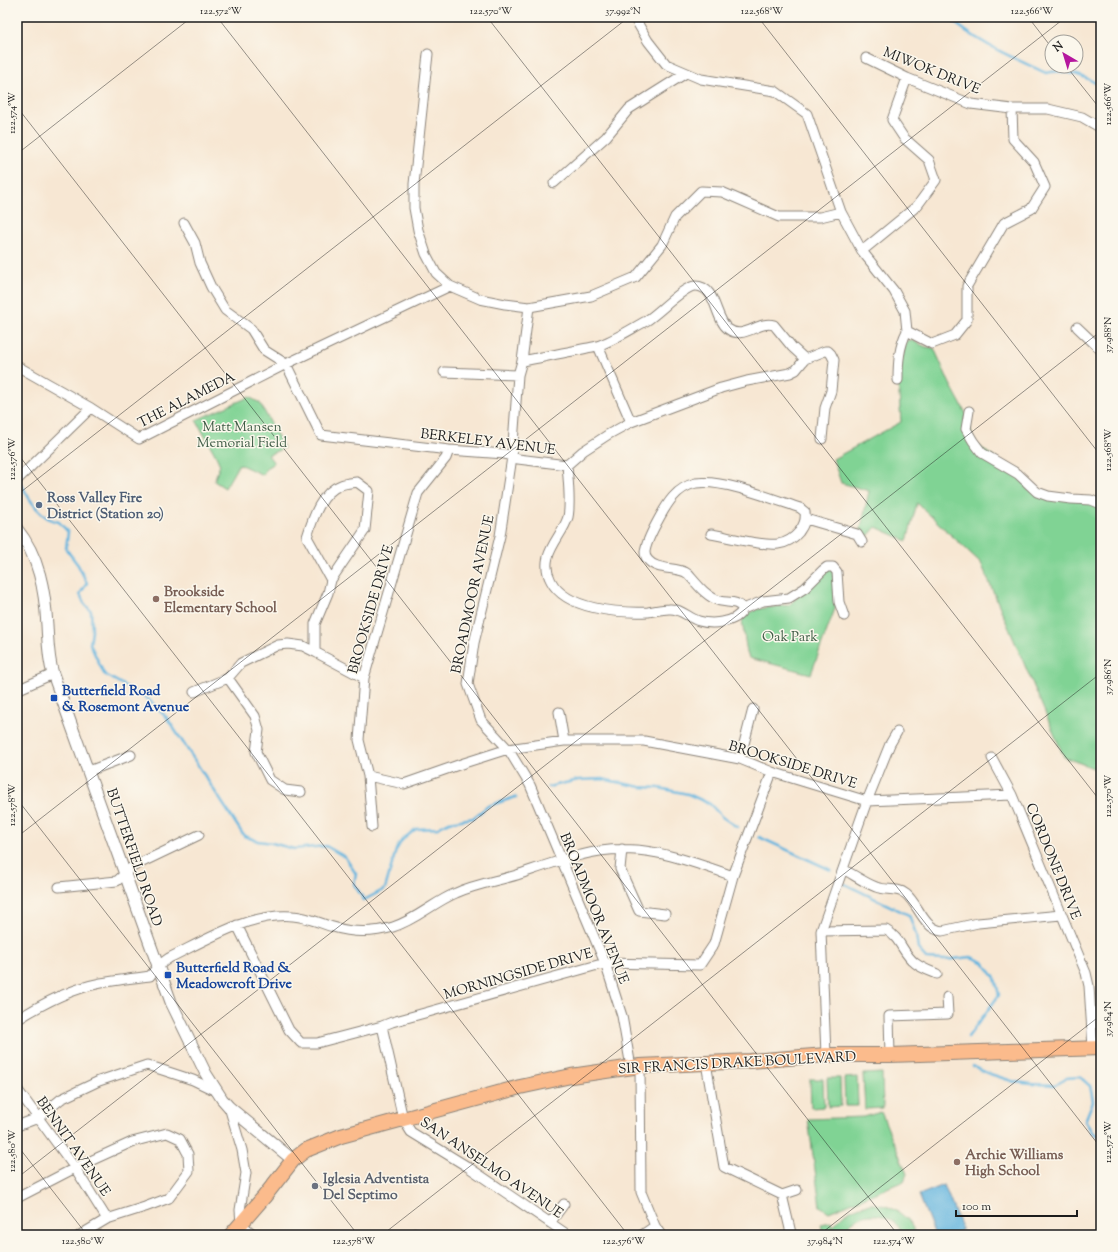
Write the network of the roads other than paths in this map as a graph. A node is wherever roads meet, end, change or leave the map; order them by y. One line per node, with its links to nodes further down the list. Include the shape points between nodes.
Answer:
1 (634, 17): 4 (street, via 666,64)
2 (428, 54): 12 (street, via 414,184 414,208 426,254 436,273)
3 (866, 58): 5 (street, MIWOK DRIVE)
4 (686, 72): 8 (street, via 629,109 606,137); 9 (street, via 701,79 775,91 807,114)
5 (907, 78): 6 (street, MIWOK DRIVE, via 971,104); 11 (street, via 892,120 904,138 929,160 936,180 917,206)
6 (1012, 109): 7 (street, MIWOK DRIVE, via 1048,109 1082,117); 15 (street, via 1013,140 1034,162 1045,188 1031,209 1004,222 967,286 967,320 955,335 932,344)
7 (1101, 128)
8 (554, 183)
9 (842, 212): 11 (street); 13 (street, via 820,217 779,217 722,192 701,191 675,217 662,244 636,277 592,296)
10 (184, 223): 20 (street, via 195,243 211,287 225,310 251,329 264,350)
11 (862, 251): 15 (street, via 894,291 905,311)
12 (450, 286): 13 (street, via 480,300); 20 (street, THE ALAMEDA)
13 (529, 306): 19 (street, BROADMOOR AVENUE)
14 (1077, 327): 17 (street)
15 (907, 331): 24 (street, via 900,349)
16 (598, 346): 18 (street, via 650,319 684,290 694,286 708,291 723,324 732,332 742,334 763,325 774,325); 19 (street); 27 (street)
17 (1101, 350)
18 (805, 359): 27 (street, BERKELEY AVENUE, via 790,373 720,388); 28 (street, BERKELEY AVENUE, via 828,351 834,360)
19 (522, 362): 23 (street, BROADMOOR AVENUE)
20 (286, 364): 25 (street, THE ALAMEDA, via 139,439); 29 (street, BERKELEY AVENUE, via 321,435)
21 (17, 366): 25 (street, THE ALAMEDA)
22 (444, 372): 23 (street)
23 (518, 375): 30 (street, BROADMOOR AVENUE)
24 (898, 380)
25 (91, 408): 32 (street)
26 (969, 411): 33 (street, via 966,429 977,447 1018,474 1037,492 1048,496 1091,500)
27 (631, 422): 31 (street, BERKELEY AVENUE, via 583,451)
28 (822, 438)
29 (449, 450): 30 (street, BERKELEY AVENUE); 44 (street, BROOKSIDE DRIVE, via 446,458 418,493)
30 (512, 456): 31 (street, BERKELEY AVENUE, via 518,459); 51 (street, BROADMOOR AVENUE, via 500,536 474,643 468,684 481,720)
31 (568, 465): 39 (street, via 568,518 550,551 547,568 551,582 565,597 584,606 627,612 677,610 699,621 711,623 736,617)
32 (17, 480)
33 (1101, 504)
34 (806, 519): 36 (street, via 796,535 778,544); 37 (street, via 857,534); 39 (street, via 805,512 800,508 720,483 694,483 685,486 672,498 648,541 645,551 649,562 685,572 715,599 740,604)
35 (17, 528): 42 (street, BUTTERFIELD ROAD, via 33,555 40,574 45,603 49,662)
36 (711, 534)
37 (862, 542)
38 (331, 580): 38 (street, via 365,530 369,491 357,482 341,485 327,494 315,513 307,537); 41 (street, via 316,624)
39 (743, 609): 40 (street, via 763,601 788,598 805,588 830,566 837,572 839,602)
40 (844, 616)
41 (316, 652): 43 (street, via 303,646 278,645 241,663); 44 (street)
42 (53, 674): 45 (street); 55 (street, BUTTERFIELD ROAD)
43 (228, 678): 46 (street); 58 (street, via 255,716 259,730 256,752 270,780 285,790)
44 (364, 678): 57 (street, BROOKSIDE DRIVE, via 359,740)
45 (17, 690)
46 (194, 692)
47 (753, 709): 54 (street)
48 (560, 712): 50 (street)
49 (897, 732): 60 (street)
50 (564, 741): 51 (street, BROOKSIDE DRIVE); 54 (street, BROOKSIDE DRIVE, via 644,741)
51 (508, 749): 57 (street, BROOKSIDE DRIVE, via 404,784); 64 (street, BROADMOOR AVENUE, via 530,786)
52 (131, 755): 55 (street)
53 (992, 758): 59 (street, CORDONE DRIVE)
54 (740, 759): 56 (street, BROOKSIDE DRIVE)
55 (89, 771): 66 (street, BUTTERFIELD ROAD)
56 (772, 772): 60 (street, BROOKSIDE DRIVE); 67 (street, MORNINGSIDE DRIVE)
57 (368, 776): 61 (street)
58 (301, 792)
59 (1012, 795): 60 (street, BROOKSIDE DRIVE); 70 (street, CORDONE DRIVE)
60 (867, 801): 65 (street)
61 (372, 827)
62 (199, 834): 66 (street, via 132,867)
63 (622, 849): 64 (street, via 581,854); 67 (street, via 672,855); 69 (street, via 620,869 639,911)
64 (562, 860): 71 (street, via 457,892 416,917 393,927 367,932 346,931 311,919 293,916 272,916); 73 (street, BROADMOOR AVENUE)
65 (843, 869): 70 (street, via 875,887 902,891 928,924 937,930 978,923); 72 (street)
66 (124, 874): 68 (street, via 117,881); 74 (street, BUTTERFIELD ROAD)
67 (733, 876): 73 (street, MORNINGSIDE DRIVE, via 714,944 700,964)
68 (59, 888)
69 (665, 914)
70 (1061, 915): 79 (street, CORDONE DRIVE, via 1086,973)
71 (237, 925): 74 (street, via 169,958); 78 (street, MORNINGSIDE DRIVE, via 289,1030 301,1043 317,1043)
72 (821, 931): 75 (street, via 886,930 894,934 914,963); 81 (street)
73 (605, 963): 78 (street, MORNINGSIDE DRIVE); 83 (street, BROADMOOR AVENUE)
74 (158, 966): 77 (street, via 150,976 100,983 72,991 44,1003); 85 (street, BUTTERFIELD ROAD, via 171,1002)
75 (937, 974)
76 (947, 997): 80 (street, via 948,1014 889,1016)
77 (17, 1020)
78 (382, 1026): 88 (street, SAN ANSELMO AVENUE)
79 (1097, 1048): 80 (main road, SIR FRANCIS DRAKE BOULEVARD)
80 (890, 1054): 81 (main road, SIR FRANCIS DRAKE BOULEVARD)
81 (826, 1055): 82 (main road, SIR FRANCIS DRAKE BOULEVARD)
82 (706, 1063): 83 (main road, SIR FRANCIS DRAKE BOULEVARD); 93 (street, via 724,1167)
83 (635, 1066): 88 (main road, SIR FRANCIS DRAKE BOULEVARD, via 520,1087); 99 (street, BROADMOOR AVENUE, via 641,1192)
84 (17, 1089): 87 (street, BENNIT AVENUE)
85 (216, 1090): 86 (street, BUTTERFIELD ROAD); 87 (street, via 147,1065 99,1081 61,1099)
86 (229, 1107): 90 (street, BUTTERFIELD ROAD); 98 (street, via 246,1173 240,1210)
87 (38, 1118): 89 (street); 91 (street, BENNIT AVENUE)
88 (403, 1119): 90 (main road, SIR FRANCIS DRAKE BOULEVARD, via 321,1143); 97 (street, SAN ANSELMO AVENUE, via 411,1132)
89 (17, 1126)
90 (293, 1160): 98 (main road, SIR FRANCIS DRAKE BOULEVARD)
91 (75, 1168): 94 (street); 96 (street, BENNIT AVENUE); 96 (street, via 132,1142 167,1133 180,1139 188,1154 189,1171 169,1198)
92 (797, 1190): 93 (street)
93 (782, 1195): 100 (street)
94 (17, 1198)
95 (564, 1204): 97 (street)
96 (107, 1219): 101 (street)
97 (550, 1223): 104 (street, SAN ANSELMO AVENUE)
98 (241, 1224): 102 (main road, SIR FRANCIS DRAKE BOULEVARD); 103 (street)
99 (655, 1226): 105 (street); 106 (street, BROADMOOR AVENUE)
100 (792, 1233)
101 (80, 1235)
102 (231, 1235)
103 (254, 1235)
104 (568, 1235)
105 (642, 1235)
106 (661, 1235)

